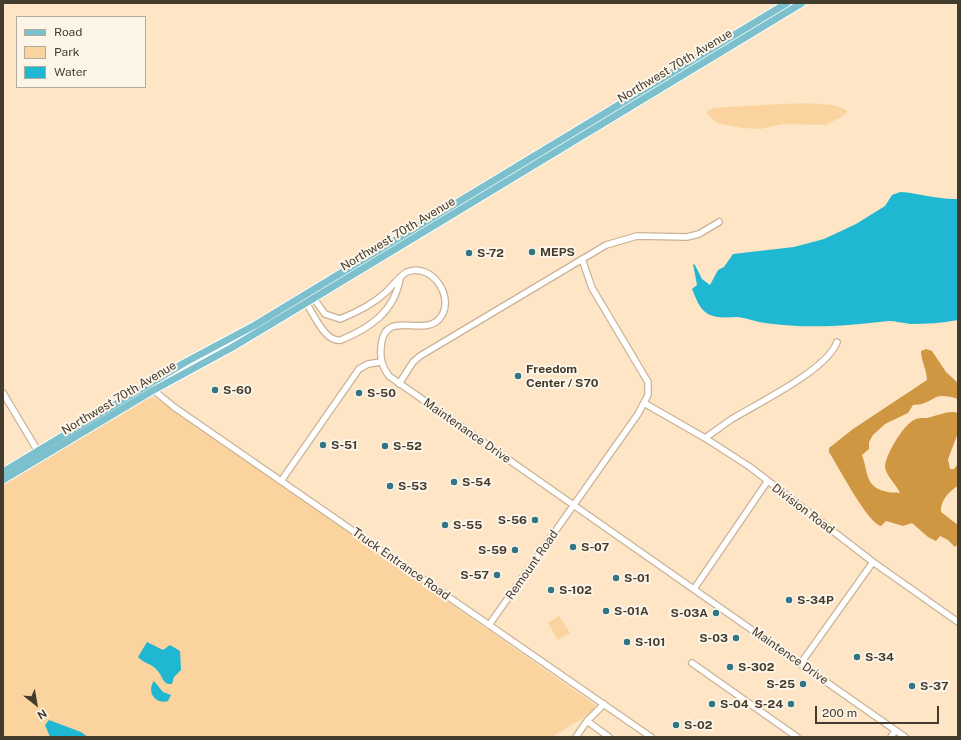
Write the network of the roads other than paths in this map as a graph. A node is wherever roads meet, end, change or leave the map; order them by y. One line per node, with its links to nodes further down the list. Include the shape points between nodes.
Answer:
1 (787, 3): 6 (main road, Northwest 70th Avenue)
2 (802, 3): 6 (main road, Northwest 70th Avenue)
3 (719, 222): 4 (street, via 705,231 687,237 642,236 613,242)
4 (582, 259): 10 (street, via 420,356); 13 (street, via 592,288 648,382 648,395)
5 (400, 278): 6 (street, via 381,297 340,319 325,314); 7 (street, via 396,294 387,311 341,340 328,338); 9 (street, via 406,272 422,271 436,281 444,294 445,306 441,318 430,326 404,324 389,329 381,343)
6 (312, 295): 7 (main road, Northwest 70th Avenue); 11 (main road, Northwest 70th Avenue, via 184,364)
7 (306, 303): 11 (main road, Northwest 70th Avenue, via 231,348)
8 (837, 342): 14 (street, via 830,355 806,375)
9 (381, 362): 10 (street, Maintenance Drive, via 389,376); 18 (street, via 359,368)
10 (399, 384): 20 (street, Maintenance Drive)
11 (151, 388): 15 (main road, Northwest 70th Avenue); 18 (street, Truck Entrance Road)
12 (4, 397): 15 (street)
13 (644, 404): 14 (street, Division Road); 20 (street, Remount Road)
14 (705, 438): 19 (street, Division Road, via 750,467)
15 (40, 454): 16 (main road, Northwest 70th Avenue); 17 (main road, Northwest 70th Avenue)
16 (3, 472)
17 (3, 480)
18 (281, 481): 24 (street, Truck Entrance Road)
19 (767, 482): 21 (street, Division Road); 22 (street)
20 (574, 505): 22 (street, Maintenance Drive); 24 (street, Remount Road)
21 (873, 562): 23 (street, Division Road); 26 (street)
22 (694, 589): 26 (street, Maintence Drive)
23 (958, 622)
24 (490, 626): 27 (street, Truck Entrance Road)
25 (692, 663): 33 (street)
26 (802, 663): 29 (street, Maintence Drive)
27 (604, 704): 28 (street); 32 (street, Truck Entrance Road)
28 (587, 722): 30 (street); 31 (street)
29 (895, 730): 34 (street); 35 (street, Maintence Drive)
30 (576, 737)
31 (609, 737)
32 (650, 737)
33 (797, 737)
34 (890, 737)
35 (905, 737)

